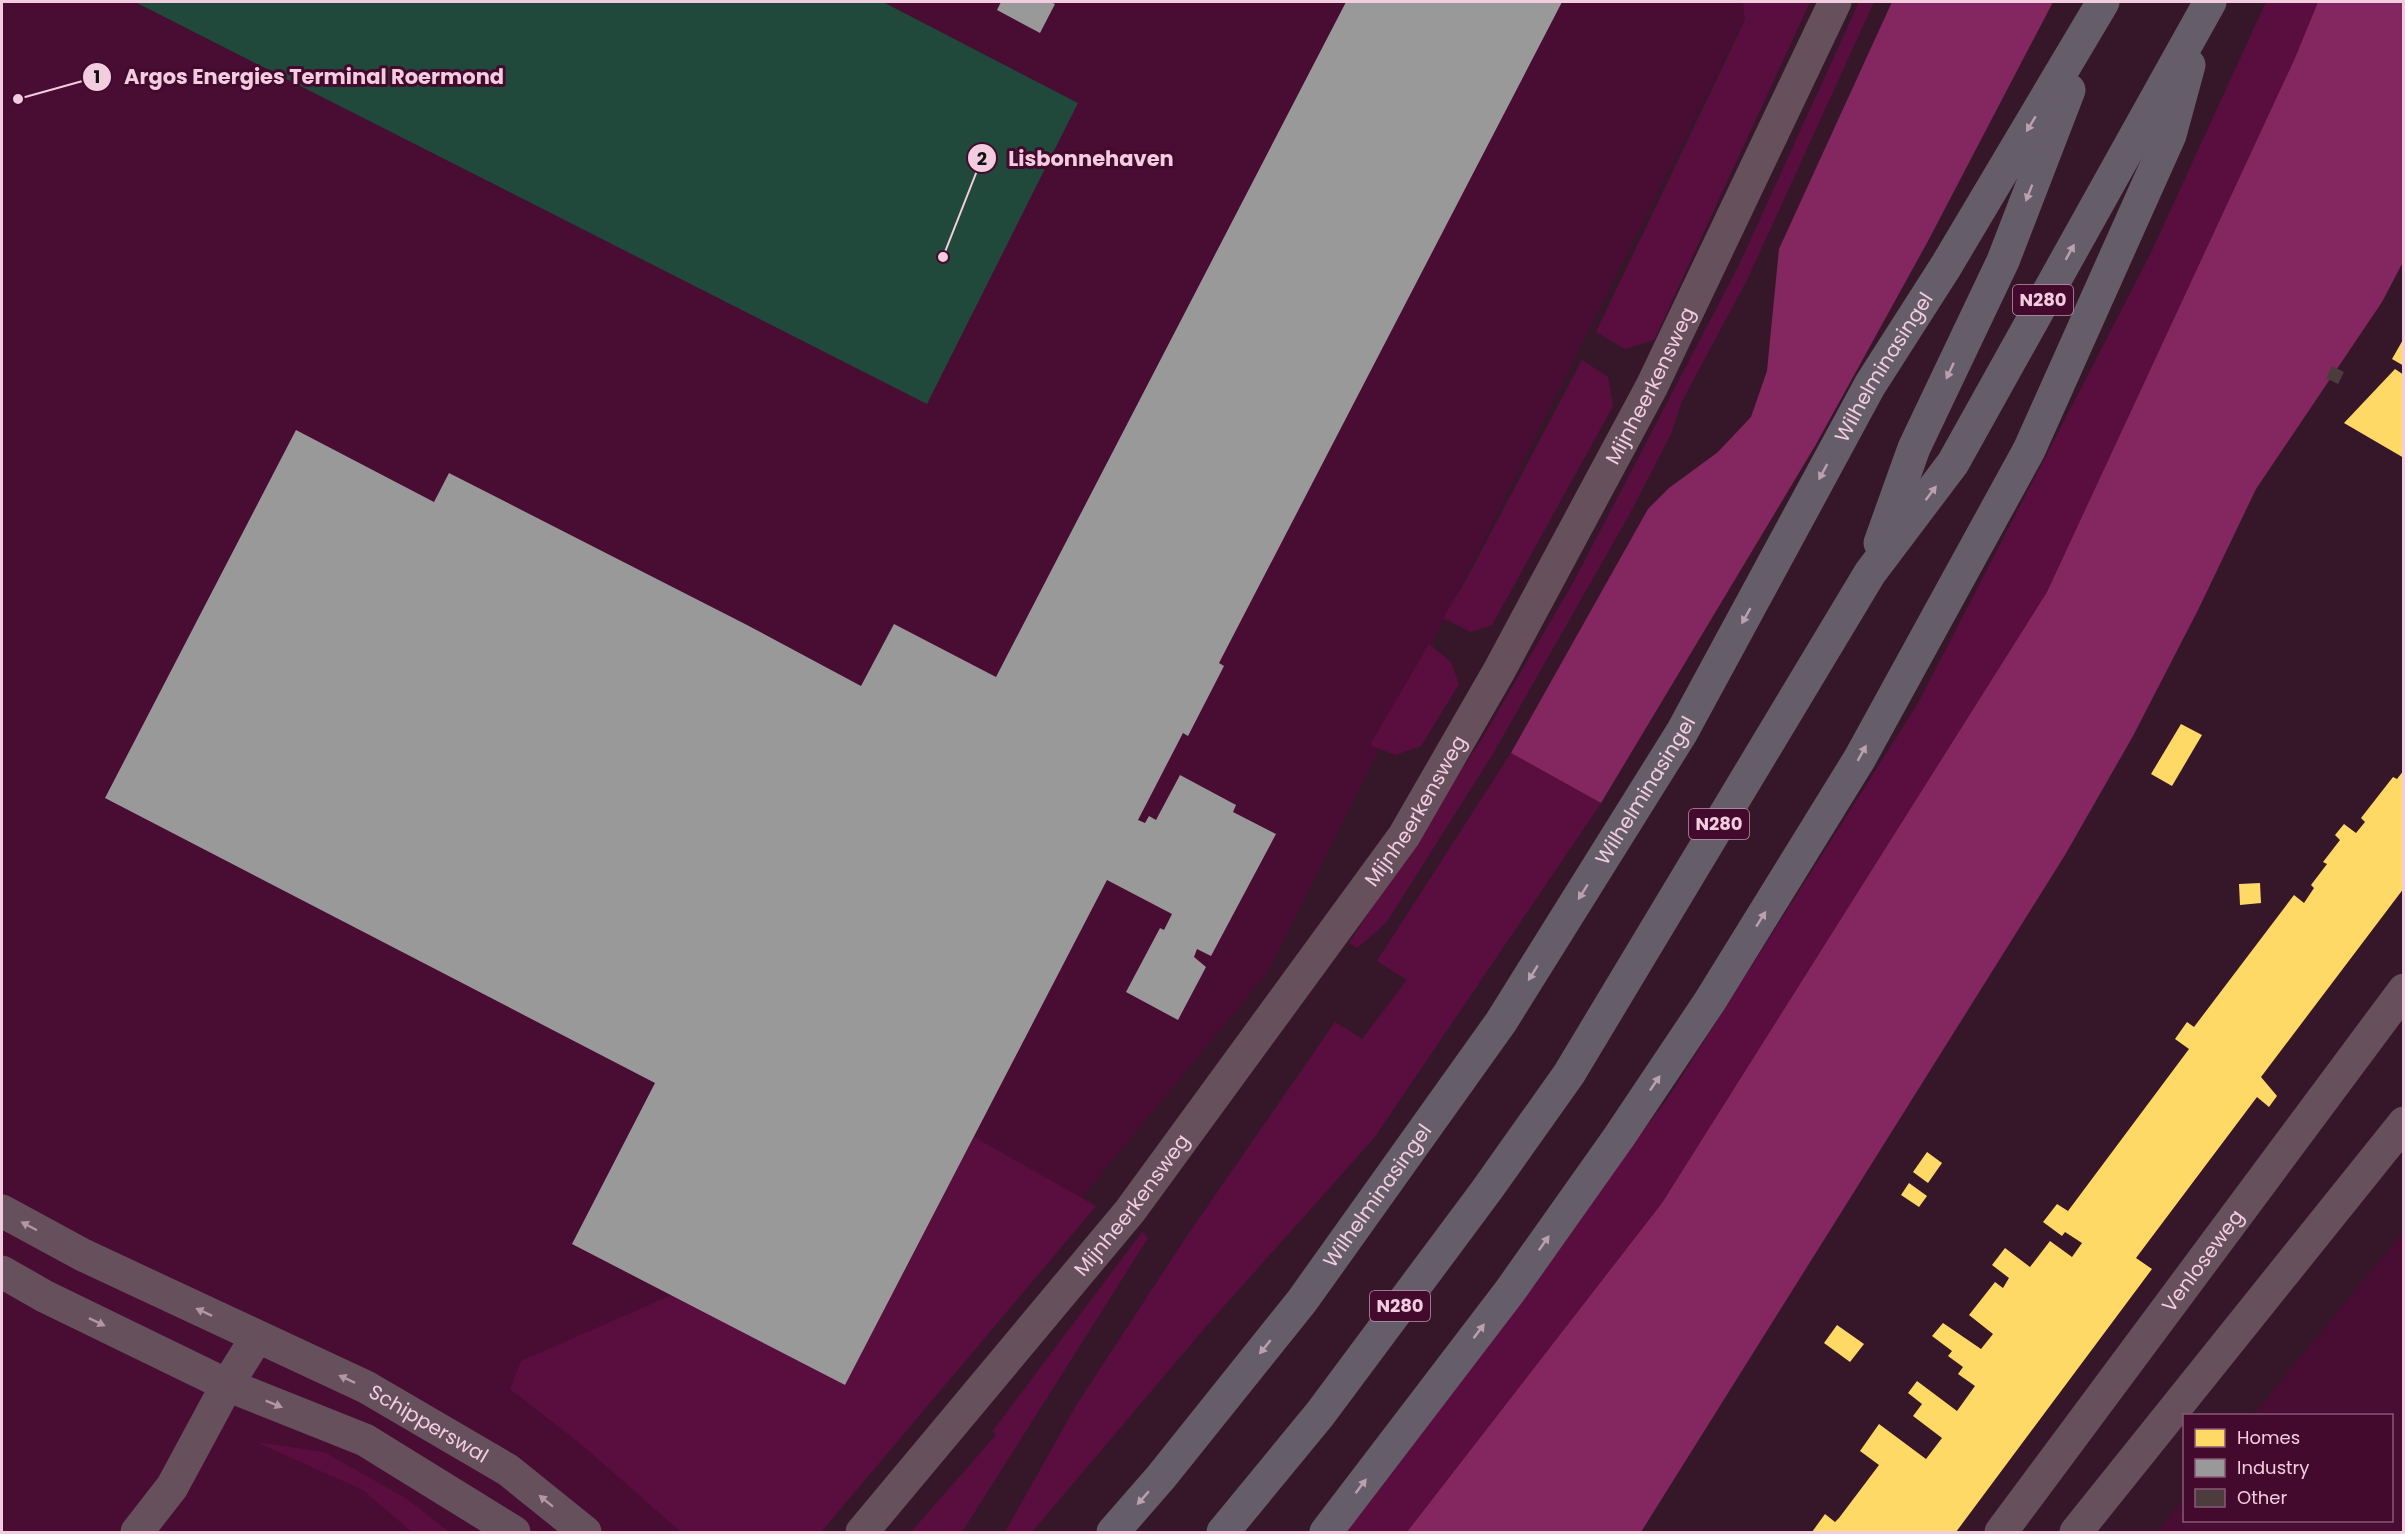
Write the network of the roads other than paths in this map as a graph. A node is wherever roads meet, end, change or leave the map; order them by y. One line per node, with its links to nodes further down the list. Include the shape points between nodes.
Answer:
1 (1835, 2): 14 (street, Mijnheerkensweg, via 1652,386 1499,671 1404,836 1130,1211)
2 (2103, 2): 4 (main road, Wilhelminasingel / N280, one-way to 4, via 2003,261 1914,448); 15 (main road, Wilhelminasingel / N280, one-way to 15, via 1946,266 1870,385 1682,732 1501,1022 1302,1301)
3 (2206, 9): 4 (main road, Wilhelminasingel / N280, one-way to 3, via 1953,463); 17 (main road, Wilhelminasingel / N280, one-way to 3, via 1510,1291 1619,1137 1710,1001 1860,758 2029,450 2170,135)
4 (1870, 573): 16 (main road, Wilhelminasingel / N280, via 1569,1074 1320,1414)
5 (2403, 990): 18 (street, Venloseweg)
6 (2403, 1123): 19 (street)
7 (2, 1211): 9 (street, Schipperswal, one-way to 7, via 83,1255)
8 (2, 1272): 10 (street, one-way to 10)
9 (257, 1337): 10 (street); 13 (street, Schipperswal, one-way to 9, via 508,1470 366,1388)
10 (227, 1385): 11 (street, via 172,1487); 12 (street, one-way to 12, via 365,1440)
11 (137, 1533)
12 (514, 1533)
13 (585, 1533)
14 (862, 1533)
15 (1113, 1533)
16 (1223, 1533)
17 (1326, 1533)
18 (2001, 1533)
19 (2076, 1533)

